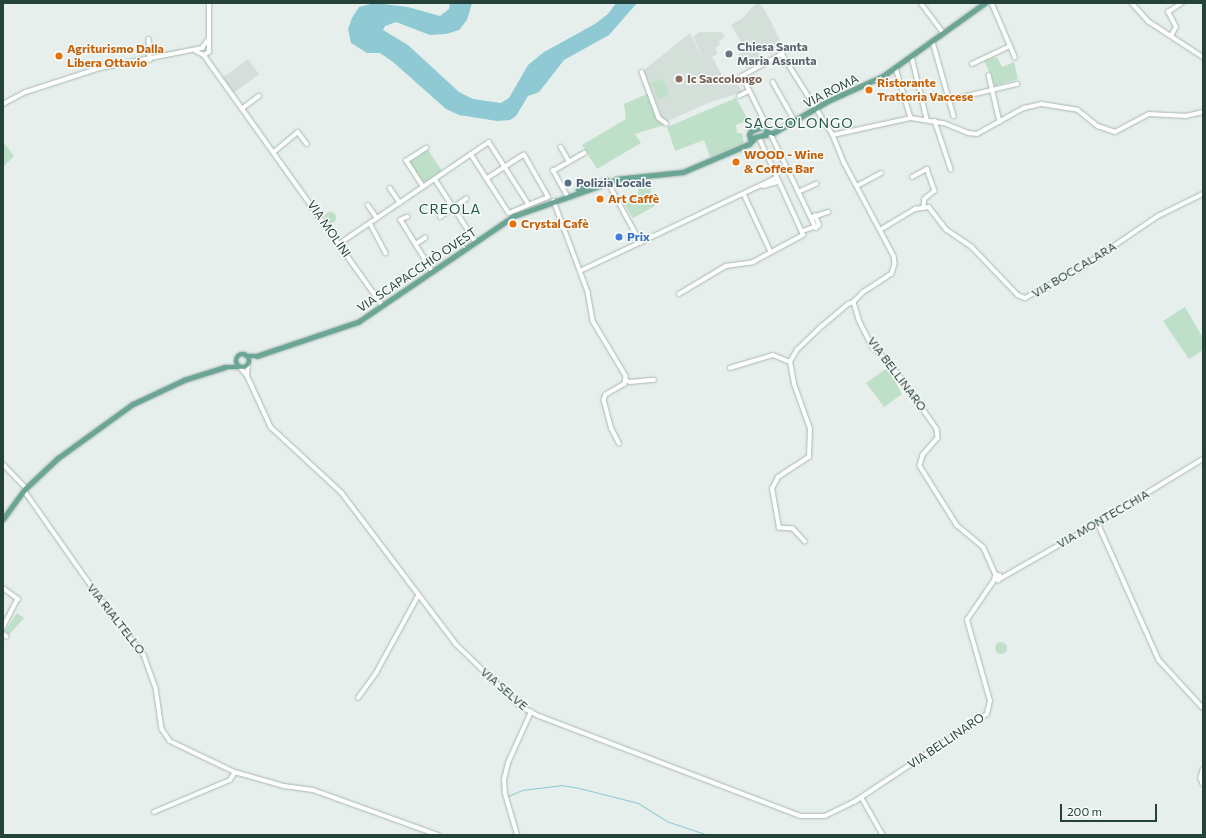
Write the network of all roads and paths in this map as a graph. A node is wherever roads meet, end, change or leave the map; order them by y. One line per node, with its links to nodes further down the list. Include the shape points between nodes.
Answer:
1 (209, 3): 10 (street)
2 (921, 3): 7 (street)
3 (986, 3): 7 (main road, VIA ROMA)
4 (992, 3): 12 (street)
5 (1132, 3): 8 (street, via 1142,16)
6 (1182, 3): 8 (street, via 1168,12 1176,27)
7 (944, 33): 11 (main road, VIA ROMA)
8 (1171, 36): 19 (street)
9 (148, 39): 20 (street)
10 (208, 40): 13 (street); 15 (street)
11 (933, 42): 17 (main road, VIA ROMA); 32 (street)
12 (1010, 46): 18 (street); 22 (street)
13 (203, 48): 14 (street); 15 (street); 16 (street)
14 (193, 51): 16 (street); 20 (street)
15 (208, 51): 16 (street); 21 (street)
16 (203, 54): 21 (street, VIA MOLINI)
17 (912, 57): 23 (main road, VIA ROMA); 39 (street)
18 (1015, 57)
19 (1203, 58)
20 (150, 60): 33 (street, via 100,68 76,75 26,92)
21 (210, 61): 34 (street, VIA MOLINI)
22 (972, 64)
23 (896, 68): 35 (main road, VIA ROMA); 38 (street)
24 (642, 72): 43 (street, via 659,118)
25 (989, 74): 28 (street)
26 (773, 82): 41 (street)
27 (1017, 84): 28 (street)
28 (992, 89): 32 (street); 42 (street)
29 (749, 91): 31 (street); 35 (street, via 742,76 782,54); 44 (street)
30 (259, 96): 34 (street)
31 (739, 96)
32 (950, 100): 37 (street)
33 (3, 104)
34 (243, 108): 52 (street, VIA MOLINI)
35 (816, 108): 41 (main road, VIA ROMA); 46 (street)
36 (1203, 112): 42 (street, via 1186,116 1149,114 1115,132 1098,126 1078,110 1042,104 1024,108)
37 (954, 116)
38 (910, 118): 39 (street); 46 (street)
39 (927, 120): 40 (street)
40 (935, 120): 42 (street, via 974,134); 57 (street)
41 (795, 121): 45 (main road, VIA ROMA)
42 (1000, 122)
43 (666, 124)
44 (764, 126): 45 (main road); 48 (main road, via 750,132)
45 (769, 134): 47 (main road, VIA ROMA); 72 (street)
46 (833, 135): 69 (street)
47 (760, 139): 48 (main road, VIA ROMA); 58 (street)
48 (752, 140): 63 (main road, via 749,144 683,172)
49 (307, 144): 52 (street, via 298,132)
50 (561, 147): 55 (street)
51 (426, 148): 70 (street, via 406,161)
52 (274, 152): 99 (street, VIA MOLINI)
53 (584, 152): 55 (street)
54 (471, 154): 56 (street, via 489,142); 61 (street); 62 (street)
55 (569, 161): 75 (street, via 553,171)
56 (506, 167): 62 (street); 78 (street, via 524,155 548,196); 80 (street)
57 (951, 169)
58 (773, 172): 64 (street); 65 (street)
59 (880, 173): 69 (street)
60 (912, 177): 82 (street, via 927,169 935,191 926,199)
61 (435, 179): 70 (street); 83 (street)
62 (487, 179): 84 (street, via 509,213)
63 (619, 179): 66 (main road); 75 (main road, via 592,183)
64 (771, 180): 65 (street); 68 (street)
65 (777, 180): 68 (street); 95 (street)
66 (608, 182): 75 (main road); 98 (street)
67 (816, 184): 72 (street)
68 (762, 186): 73 (street)
69 (857, 186): 94 (street)
70 (423, 187): 79 (street)
71 (390, 188): 79 (street)
72 (798, 192): 91 (street)
73 (744, 194): 98 (street); 101 (street)
74 (1203, 194): 82 (street, VIA BOCCALARA, via 1158,216 1080,269 1025,298 1018,295 972,247 947,230 934,210)
75 (568, 195): 77 (main road, VIA SCAPACCHIÒ OVEST)
76 (466, 199): 83 (street)
77 (554, 201): 78 (main road, VIA SCAPACCHIÒ OVEST); 103 (street)
78 (540, 202): 80 (street); 86 (main road, VIA SCAPACCHIÒ OVEST)
79 (400, 203): 90 (street)
80 (528, 203): 84 (street)
81 (368, 205): 90 (street)
82 (924, 206): 94 (street)
83 (453, 208): 89 (street); 97 (street)
84 (518, 208): 86 (street)
85 (828, 212): 87 (street)
86 (521, 213): 97 (main road, VIA SCAPACCHIÒ OVEST)
87 (815, 216): 91 (street); 93 (street, via 819,226)
88 (408, 217): 100 (street, via 402,220)
89 (440, 217)
90 (377, 218): 92 (street)
91 (810, 218): 93 (street)
92 (370, 223): 99 (street); 102 (street)
93 (814, 227): 95 (street)
94 (880, 230): 106 (street, via 894,256 894,271 862,293)
95 (802, 231): 101 (street, via 802,237)
96 (425, 238): 100 (street)
97 (476, 242): 104 (main road, VIA SCAPACCHIÒ OVEST)
98 (641, 243): 103 (street)
99 (339, 244): 107 (street, VIA MOLINI)
100 (416, 244): 104 (street)
101 (771, 252): 105 (street, via 753,262 726,266)
102 (386, 253)
103 (580, 271): 117 (street, via 589,296 593,321 619,361)
104 (433, 272): 107 (main road, VIA SCAPACCHIÒ OVEST)
105 (679, 294)
106 (854, 302): 111 (street, via 822,326 797,350); 126 (street, VIA BELLINARO, via 872,346 892,365 937,428 938,438 920,462 922,470 957,525 984,548)
107 (383, 306): 109 (main road, VIA SCAPACCHIÒ OVEST, via 353,324)
108 (246, 356): 109 (main road, VIA SCAPACCHIÒ OVEST); 110 (main road, VIA SCAPACCHIÒ OVEST); 112 (main road)
109 (257, 356): 112 (main road, VIA SCAPACCHIÒ OVEST)
110 (237, 358): 113 (main road, VIA SCAPACCHIÒ OVEST); 114 (main road)
111 (790, 362): 115 (street, via 773,355); 125 (street, via 792,379 810,429 809,457 778,477 772,485 772,494 779,528 793,529)
112 (249, 364): 114 (main road, VIA SCAPACCHIÒ OVEST); 116 (street)
113 (225, 367): 114 (main road, VIA SCAPACCHIÒ OVEST); 122 (main road, VIA SCAPACCHIÒ OVEST, via 168,386 140,399 68,449)
114 (240, 367): 116 (street, VIA SELVE)
115 (730, 368)
116 (247, 375): 128 (street, VIA SELVE, via 271,427 342,493)
117 (626, 380): 118 (street); 119 (street, via 625,384 606,395 604,400)
118 (654, 380)
119 (619, 443)
120 (1203, 459): 124 (street, VIA MONTECCHIA)
121 (3, 464): 122 (street)
122 (25, 489): 123 (main road, VIA SCAPACCHIÒ OVEST); 134 (street, VIA RIALTELLO, via 108,610 144,655 156,688 165,737)
123 (3, 518)
124 (1098, 523): 126 (street, VIA MONTECCHIA); 131 (street, via 1159,660)
125 (805, 542)
126 (997, 577): 136 (street, VIA BELLINARO, via 967,620 989,695 990,711 975,724)
127 (3, 588): 129 (street, via 18,599)
128 (418, 596): 130 (street, via 372,680); 132 (street, VIA SELVE, via 471,660 510,697)
129 (3, 629)
130 (358, 698)
131 (1203, 708)
132 (531, 712): 136 (street, VIA SELVE, via 801,816 825,816); 139 (street, via 508,763 504,780 505,794)
133 (1203, 770): 135 (street, via 1200,778)
134 (235, 772): 137 (street, via 230,780); 138 (street, VIA RIALTELLO, via 284,786 313,790)
135 (1203, 784)
136 (862, 798): 140 (street)
137 (154, 812)
138 (438, 835)
139 (518, 835)
140 (883, 835)

